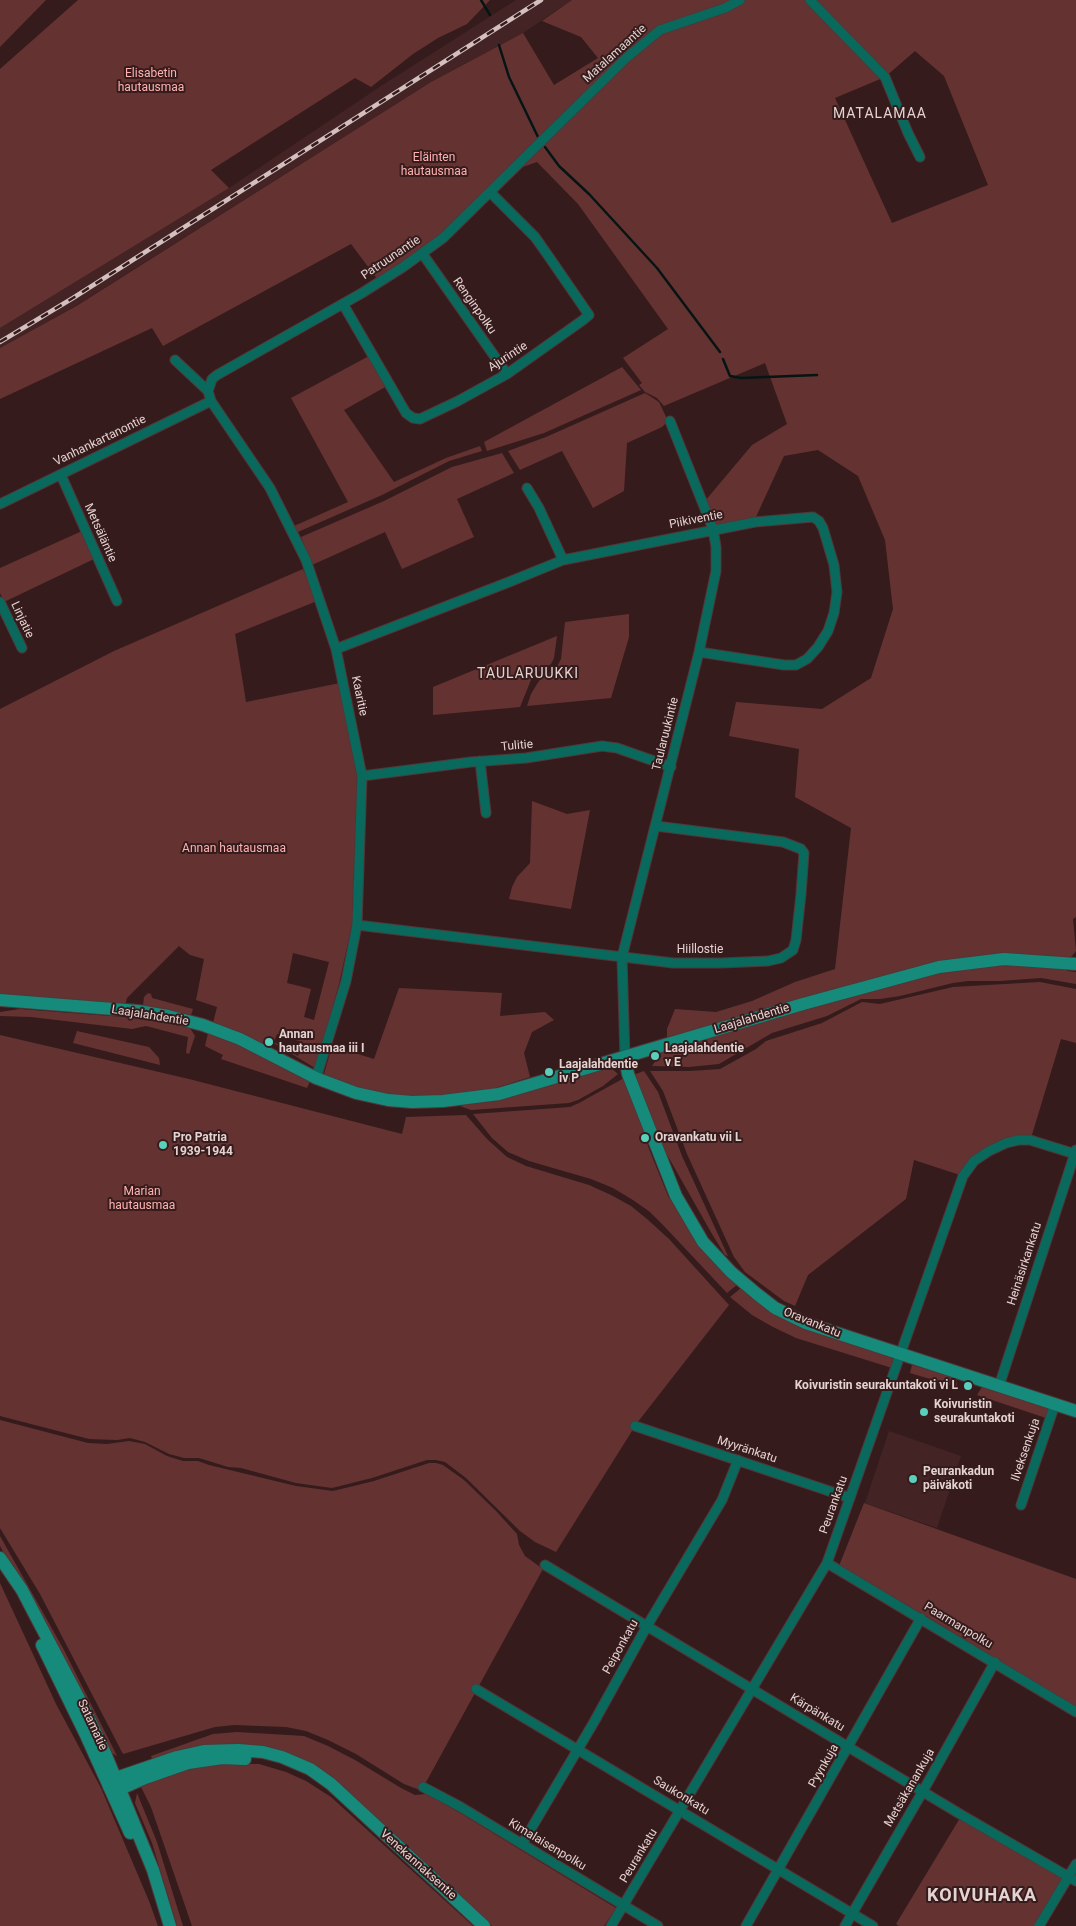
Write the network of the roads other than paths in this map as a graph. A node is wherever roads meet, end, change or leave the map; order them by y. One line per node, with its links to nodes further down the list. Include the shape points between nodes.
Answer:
1 (740, 0): 3 (street, Matalamaantie, via 660,30 626,58)
2 (810, 0): 4 (street, via 885,77)
3 (568, 115): 5 (street, Patruunantie)
4 (920, 157)
5 (490, 192): 6 (street, Patruunantie, via 443,238); 9 (street, Ajurintie, via 535,237 589,315)
6 (422, 253): 7 (street, Patruunantie); 9 (street, Renginpolku)
7 (343, 304): 9 (street, Ajurintie, via 406,413 413,418 427,417); 10 (street, Patruunantie, via 217,375)
8 (175, 360): 10 (street, Kaaritie)
9 (507, 374)
10 (208, 391): 11 (street, Kaaritie)
11 (212, 401): 13 (street, Vanhankartanontie); 21 (street, Kaaritie, via 290,524 306,560)
12 (670, 421): 16 (street, Taularuukintie)
13 (61, 475): 15 (street, Vanhankartanontie); 18 (street, Metsäläntie)
14 (527, 488): 17 (street)
15 (0, 504)
16 (713, 529): 17 (street, Piikiventie); 22 (street, Taularuukintie, via 716,572); 22 (street, Piikiventie, via 813,517 823,528 834,565 834,613 818,646 796,664)
17 (563, 560): 21 (street, Piikiventie)
18 (118, 601)
19 (0, 602): 20 (street, Linjatie)
20 (22, 648)
21 (336, 649): 25 (street, Kaaritie)
22 (700, 652): 24 (street, Taularuukintie)
23 (480, 761): 24 (street, Tulitie, via 526,758 602,746); 25 (street, Tulitie); 26 (street)
24 (671, 767): 27 (street, Taularuukintie)
25 (362, 776): 28 (street, Kaaritie)
26 (486, 813)
27 (656, 826): 29 (street, Taularuukintie); 29 (street, Hiillostie, via 783,842 801,849 804,862 796,940 788,954 768,961 673,963)
28 (357, 925): 29 (street, Hiillostie); 33 (street, Kaaritie, via 346,981)
29 (622, 957): 32 (street, Taularuukintie)
30 (1076, 964): 32 (street, Laajalahdentie, via 1004,959 939,967)
31 (0, 1000): 33 (street, Laajalahdentie, via 138,1011 203,1024 257,1047)
32 (625, 1058): 33 (street, Laajalahdentie, via 499,1094 443,1101 371,1098); 35 (street, Oravankatu, via 628,1074 676,1196 703,1242 731,1272 775,1308 806,1323)
33 (316, 1078)
34 (1075, 1152): 35 (street, Peurankatu, via 1019,1140 989,1151 969,1166 956,1192); 36 (street, Heinäsirkankatu)
35 (900, 1355): 36 (street, Oravankatu); 41 (street, Peurankatu)
36 (999, 1386): 37 (street, Oravankatu)
37 (1055, 1404): 38 (street, Oravankatu); 42 (street, Ilveksenkuja)
38 (1076, 1411)
39 (635, 1426): 40 (street, Myyränkatu)
40 (738, 1460): 41 (street, Myyränkatu); 47 (street, Peiponkatu, via 722,1500)
41 (850, 1498): 44 (street, Peurankatu)
42 (1021, 1505)
43 (0, 1559): 54 (street, Satamatie)
44 (827, 1563): 46 (street, Paarmanpolku); 50 (street, Peurankatu)
45 (545, 1565): 47 (street, Kärpänkatu)
46 (921, 1618): 48 (street, Paarmanpolku); 52 (street, Pyynkuja)
47 (647, 1626): 50 (street, Kärpänkatu); 53 (street, Peiponkatu)
48 (995, 1662): 51 (street, Paarmanpolku); 56 (street, Metsäkanankuja)
49 (476, 1689): 53 (street, Saukonkatu)
50 (752, 1689): 52 (street, Kärpänkatu); 57 (street, Peurankatu)
51 (1076, 1712)
52 (850, 1747): 56 (street, Kärpänkatu); 60 (street, Pyynkuja)
53 (578, 1749): 57 (street, Saukonkatu); 58 (street, Peiponkatu)
54 (115, 1785): 64 (street, Satamatie, via 153,1870); 65 (street, Venekannaksentie, via 177,1757 204,1751 262,1752 287,1759 310,1769 331,1784)
55 (423, 1787): 58 (street, Kimalaisenpolku)
56 (923, 1791): 61 (street, Kärpänkatu); 63 (street, Metsäkanankuja)
57 (681, 1810): 60 (street, Saukonkatu); 62 (street, Peurankatu)
58 (522, 1844): 62 (street, Kimalaisenpolku)
59 (1076, 1864): 61 (street)
60 (779, 1870): 63 (street, Saukonkatu); 68 (street, Pyynkuja)
61 (1072, 1879): 71 (street)
62 (623, 1906): 66 (street, Peurankatu); 67 (street, Kimalaisenpolku)
63 (852, 1913): 69 (street, Metsäkanankuja); 70 (street, Saukonkatu)
64 (170, 1926)
65 (484, 1926)
66 (610, 1926)
67 (658, 1926)
68 (746, 1926)
69 (844, 1926)
70 (873, 1926)
71 (1039, 1926)

